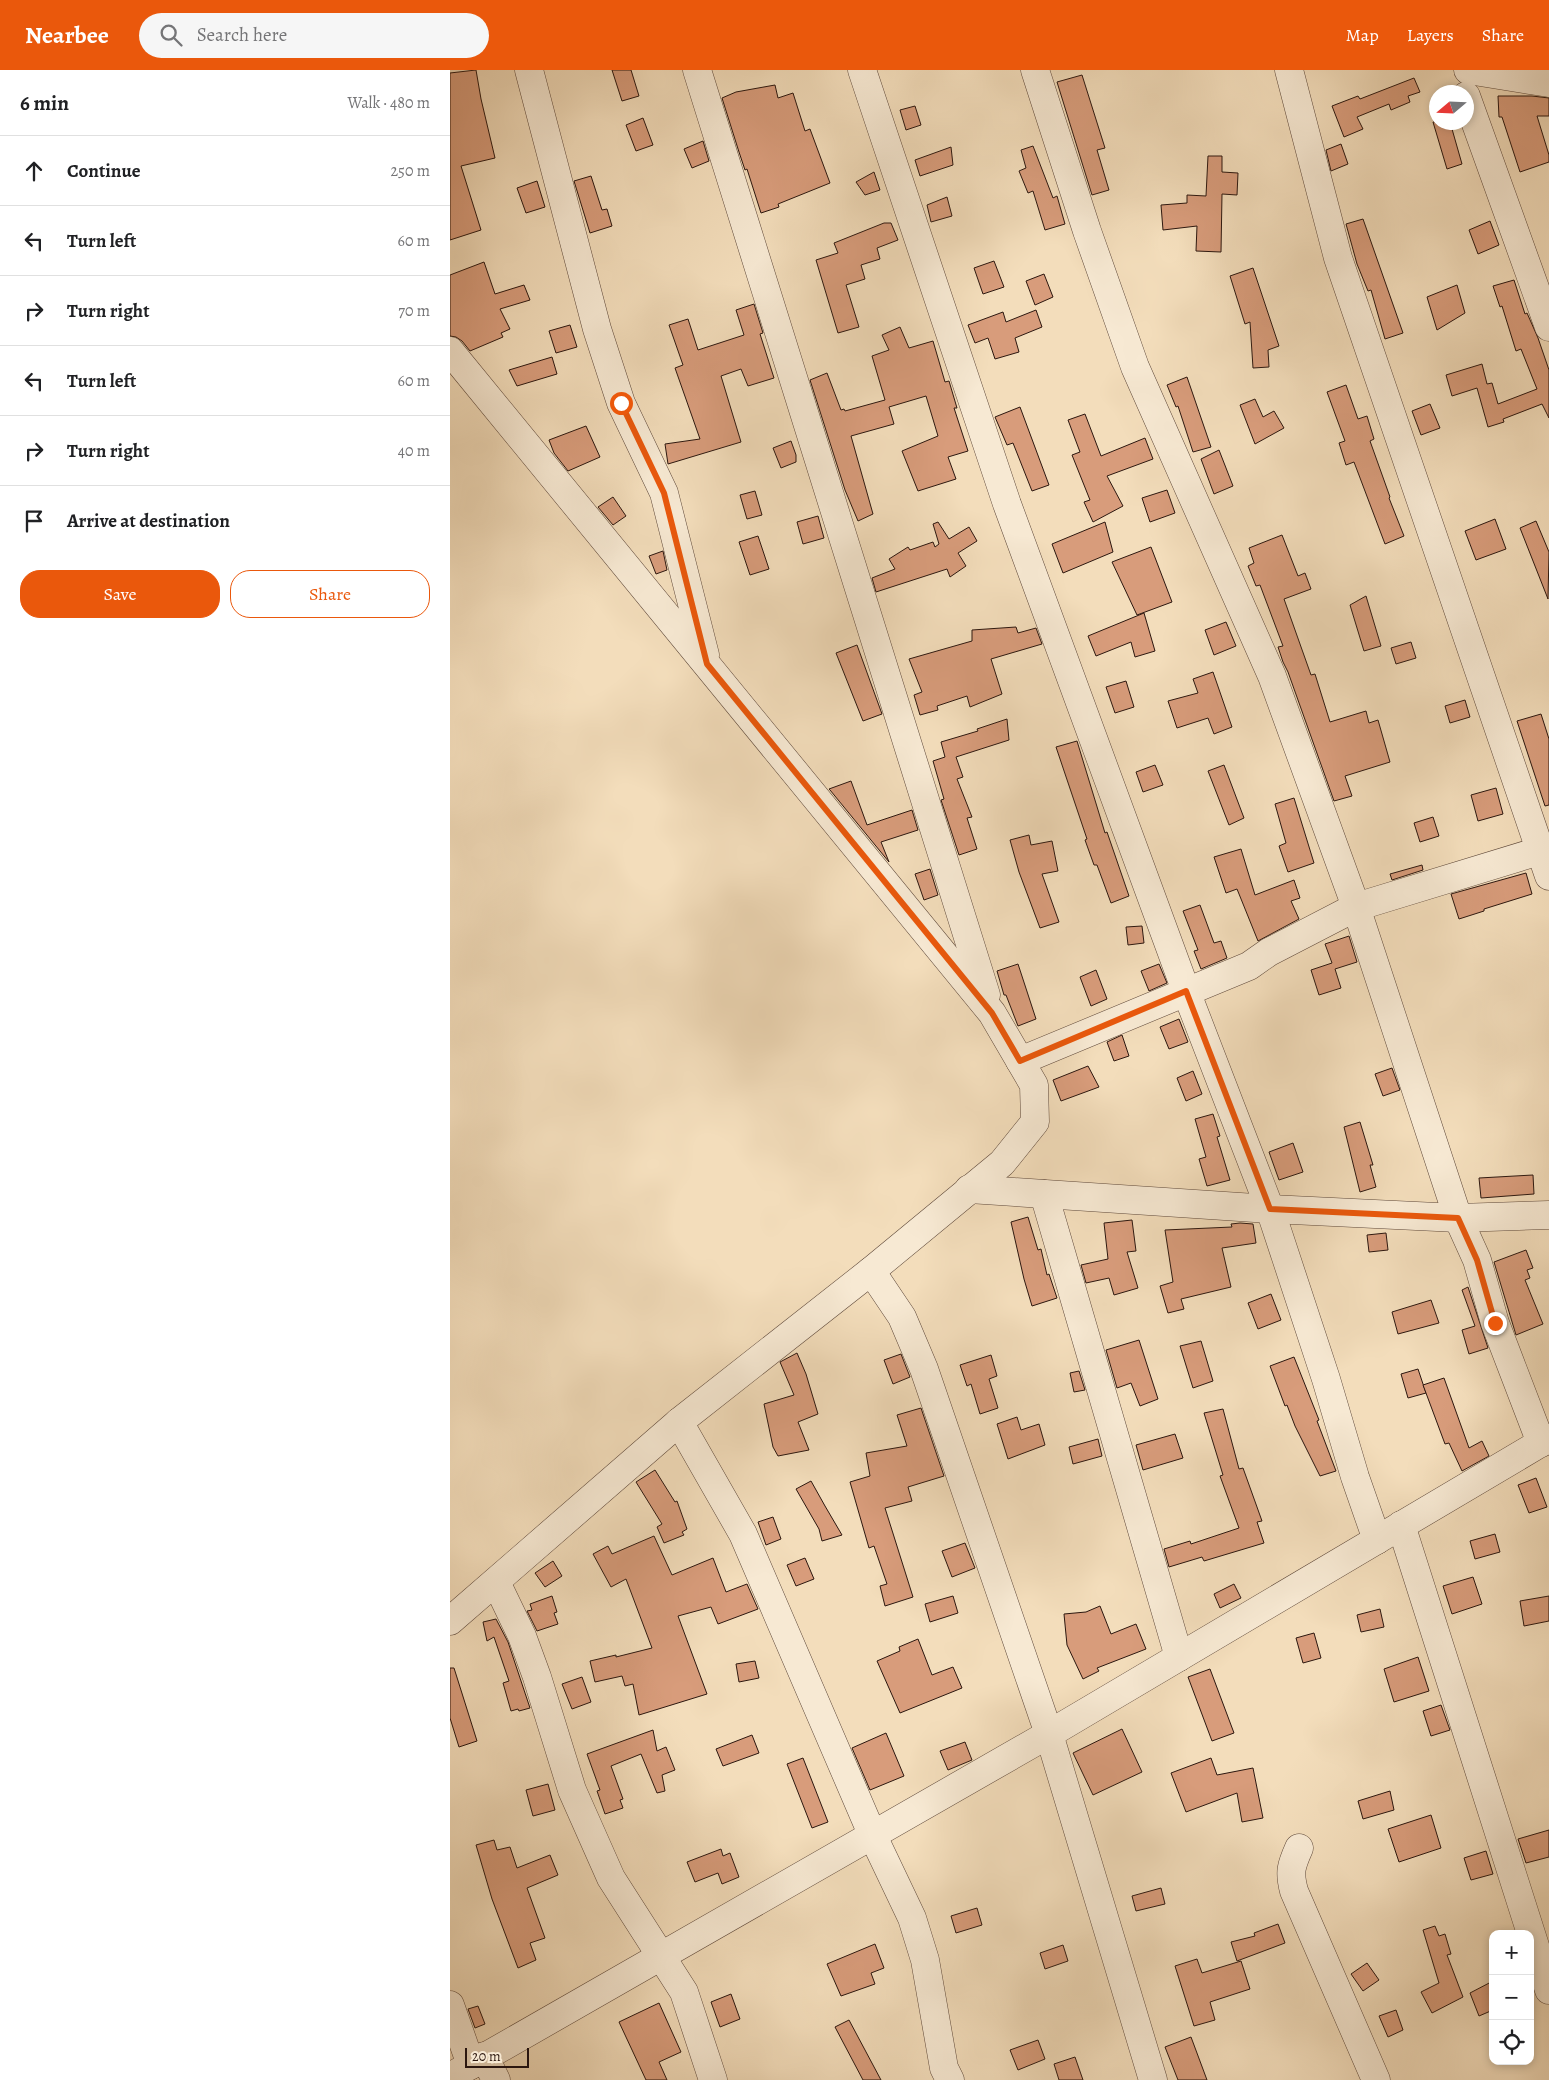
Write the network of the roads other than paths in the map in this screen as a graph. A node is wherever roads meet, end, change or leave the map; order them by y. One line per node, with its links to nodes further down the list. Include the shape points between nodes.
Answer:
1 (529, 70): 13 (street, via 597,329 621,403 664,493)
2 (697, 70): 17 (street)
3 (862, 70): 16 (street, via 1007,504)
4 (1035, 70): 15 (street, via 1135,367 1272,676)
5 (1290, 70): 14 (street, via 1338,258)
6 (1457, 70): 9 (street)
7 (1468, 70): 8 (street)
8 (1549, 83)
9 (1463, 85)
10 (1474, 116): 11 (street)
11 (1549, 326)
12 (450, 352): 13 (street)
13 (707, 664): 17 (street)
14 (1546, 858): 15 (street)
15 (1356, 907): 16 (street, via 1269,952 1249,966); 23 (street)
16 (1186, 991): 18 (street); 21 (street)
17 (992, 1013): 18 (street)
18 (1020, 1061): 19 (street, via 1034,1085 1035,1122 1002,1163)
19 (969, 1189): 20 (street); 24 (street)
20 (1044, 1194): 21 (street); 31 (street)
21 (1270, 1209): 23 (street); 28 (street)
22 (1549, 1215): 23 (street)
23 (1458, 1218): 26 (street, via 1477,1260 1495,1323)
24 (871, 1271): 25 (street); 32 (street, via 902,1317 924,1369)
25 (679, 1422): 29 (street); 33 (street, via 743,1534)
26 (1545, 1440): 27 (street)
27 (1401, 1526): 28 (street); 36 (street)
28 (1377, 1540): 31 (street)
29 (496, 1582): 30 (street); 35 (street, via 538,1677 572,1790 611,1878)
30 (450, 1621)
31 (1179, 1657): 32 (street)
32 (1049, 1734): 33 (street); 41 (street)
33 (872, 1834): 35 (street); 40 (street, via 912,1918 925,1960 944,2068)
34 (1299, 1848): 42 (street, via 1290,1876 1294,1891)
35 (662, 1955): 38 (street); 39 (street, via 684,1992)
36 (1549, 1990)
37 (450, 2005): 38 (street)
38 (475, 2070)
39 (713, 2080)
40 (950, 2080)
41 (1153, 2080)
42 (1376, 2080)

